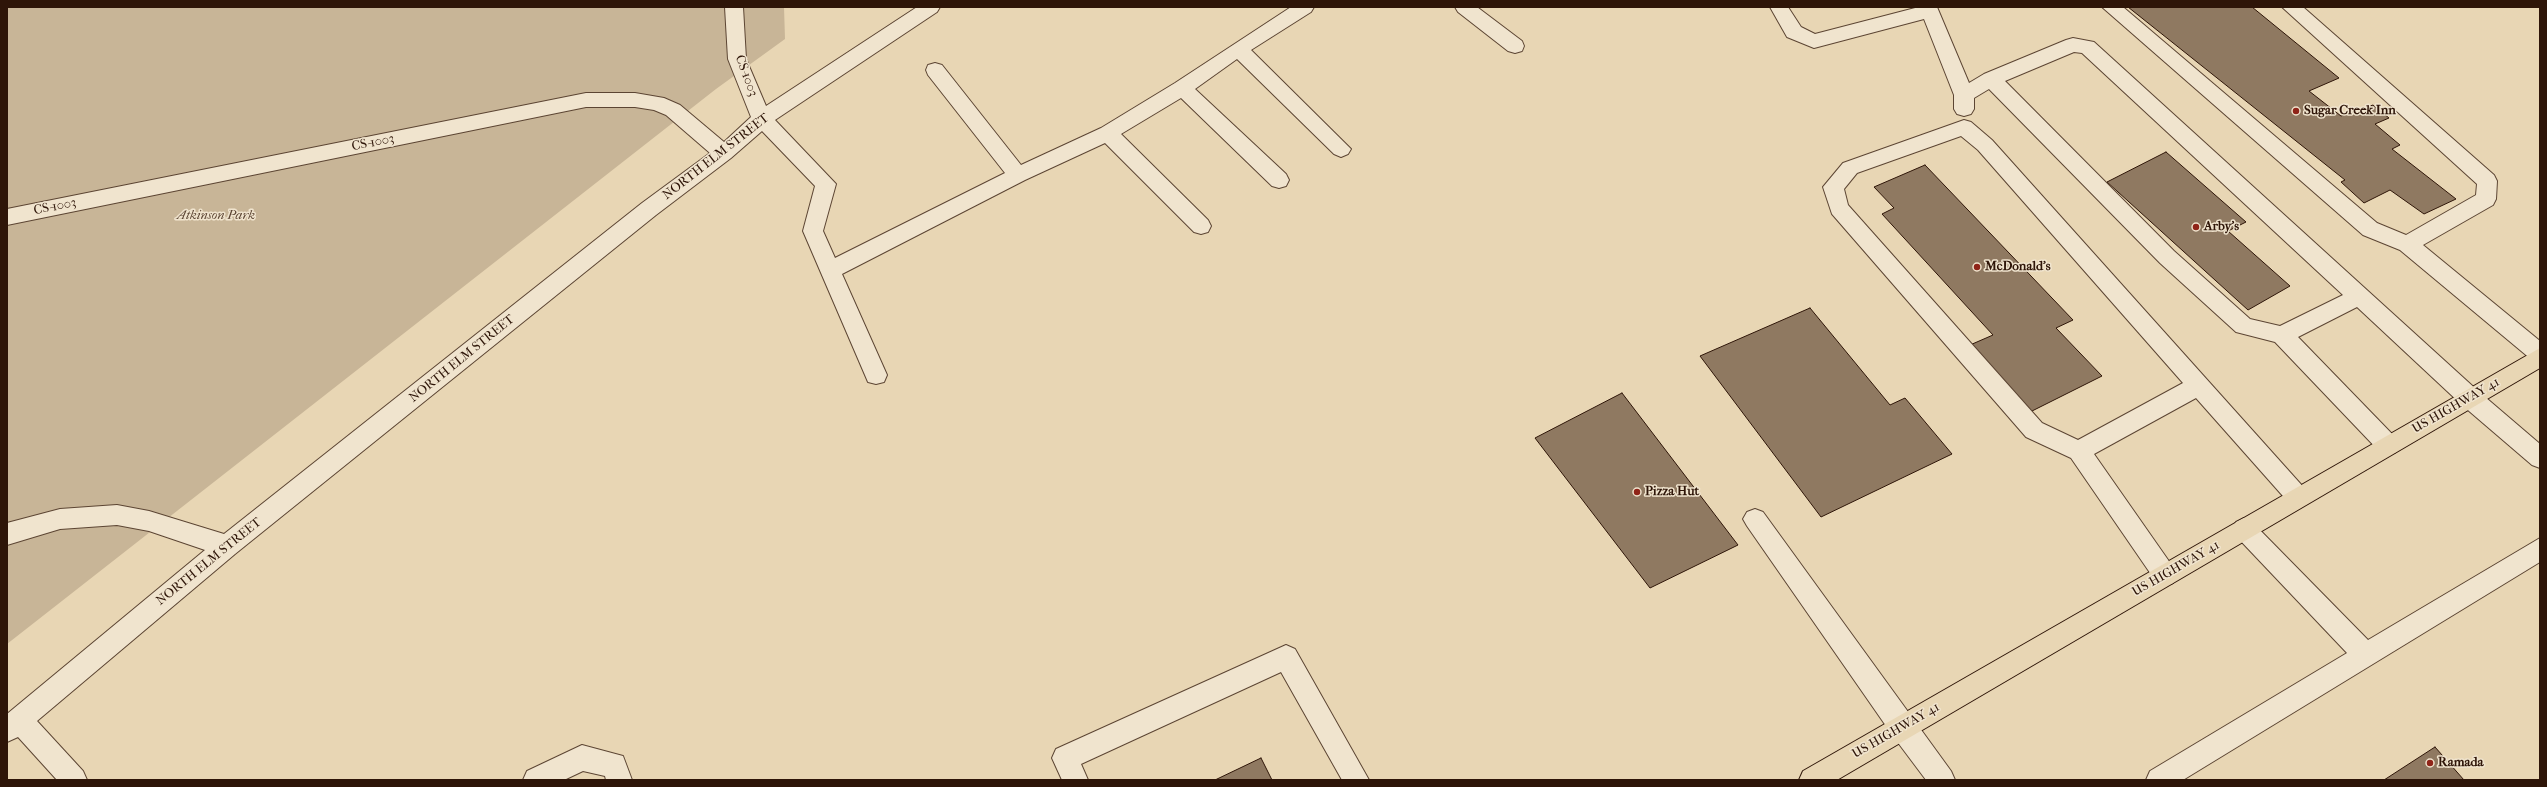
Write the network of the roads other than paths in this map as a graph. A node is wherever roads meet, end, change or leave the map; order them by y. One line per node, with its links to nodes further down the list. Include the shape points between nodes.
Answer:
1 (734, 7): 15 (street, CS-1003, via 737,59)
2 (931, 7): 15 (street, NORTH ELM STREET)
3 (1305, 7): 10 (street)
4 (1464, 7): 9 (street)
5 (1779, 7): 8 (street, via 1794,32 1814,42)
6 (2111, 7): 24 (street, via 2370,229)
7 (2292, 7): 24 (street, via 2487,181 2486,199)
8 (1929, 9): 14 (street)
9 (1515, 46)
10 (1238, 49): 13 (street); 18 (street)
11 (935, 70): 20 (street)
12 (1991, 79): 14 (street); 26 (street, via 2073,45 2086,47); 27 (street, via 2166,257 2244,326)
13 (1182, 88): 17 (street); 21 (street)
14 (1964, 95): 16 (street)
15 (762, 119): 19 (street, NORTH ELM STREET); 25 (street, via 826,184 813,231)
16 (1964, 127): 30 (street, via 1985,145); 33 (street, via 1850,168 1834,188 1839,208 2034,430)
17 (1108, 134): 20 (street); 23 (street)
18 (1341, 149)
19 (724, 153): 22 (street, CS-1003, via 673,110 657,103 635,100 586,100); 39 (street, NORTH ELM STREET, via 649,209)
20 (1018, 175): 25 (street)
21 (1279, 180)
22 (7, 217)
23 (1201, 226)
24 (2408, 244): 28 (street)
25 (830, 270): 29 (street)
26 (2360, 296): 27 (street); 31 (street)
27 (2282, 335): 32 (street)
28 (2540, 355): 31 (highway, US HIGHWAY 41)
29 (876, 375)
30 (2199, 385): 33 (street); 35 (street)
31 (2470, 398): 32 (highway, US HIGHWAY 41); 34 (street)
32 (2388, 445): 35 (highway, US HIGHWAY 41)
33 (2079, 451): 41 (street)
34 (2540, 458)
35 (2298, 497): 37 (highway, US HIGHWAY 41)
36 (1755, 519): 44 (street)
37 (2244, 529): 41 (highway, US HIGHWAY 41); 42 (street)
38 (7, 534): 39 (street, via 60,519 117,515 149,520)
39 (227, 546): 43 (street, NORTH ELM STREET)
40 (2540, 549): 42 (street)
41 (2165, 575): 44 (highway, US HIGHWAY 41)
42 (2366, 655): 52 (street)
43 (13, 725): 46 (street)
44 (1902, 727): 50 (highway, US HIGHWAY 41); 51 (street)
45 (616, 772): 47 (street, via 582,758)
46 (74, 780)
47 (536, 780)
48 (1075, 780): 49 (street, via 1065,758 1286,657)
49 (1356, 780)
50 (1812, 780)
51 (1942, 780)
52 (2159, 780)

